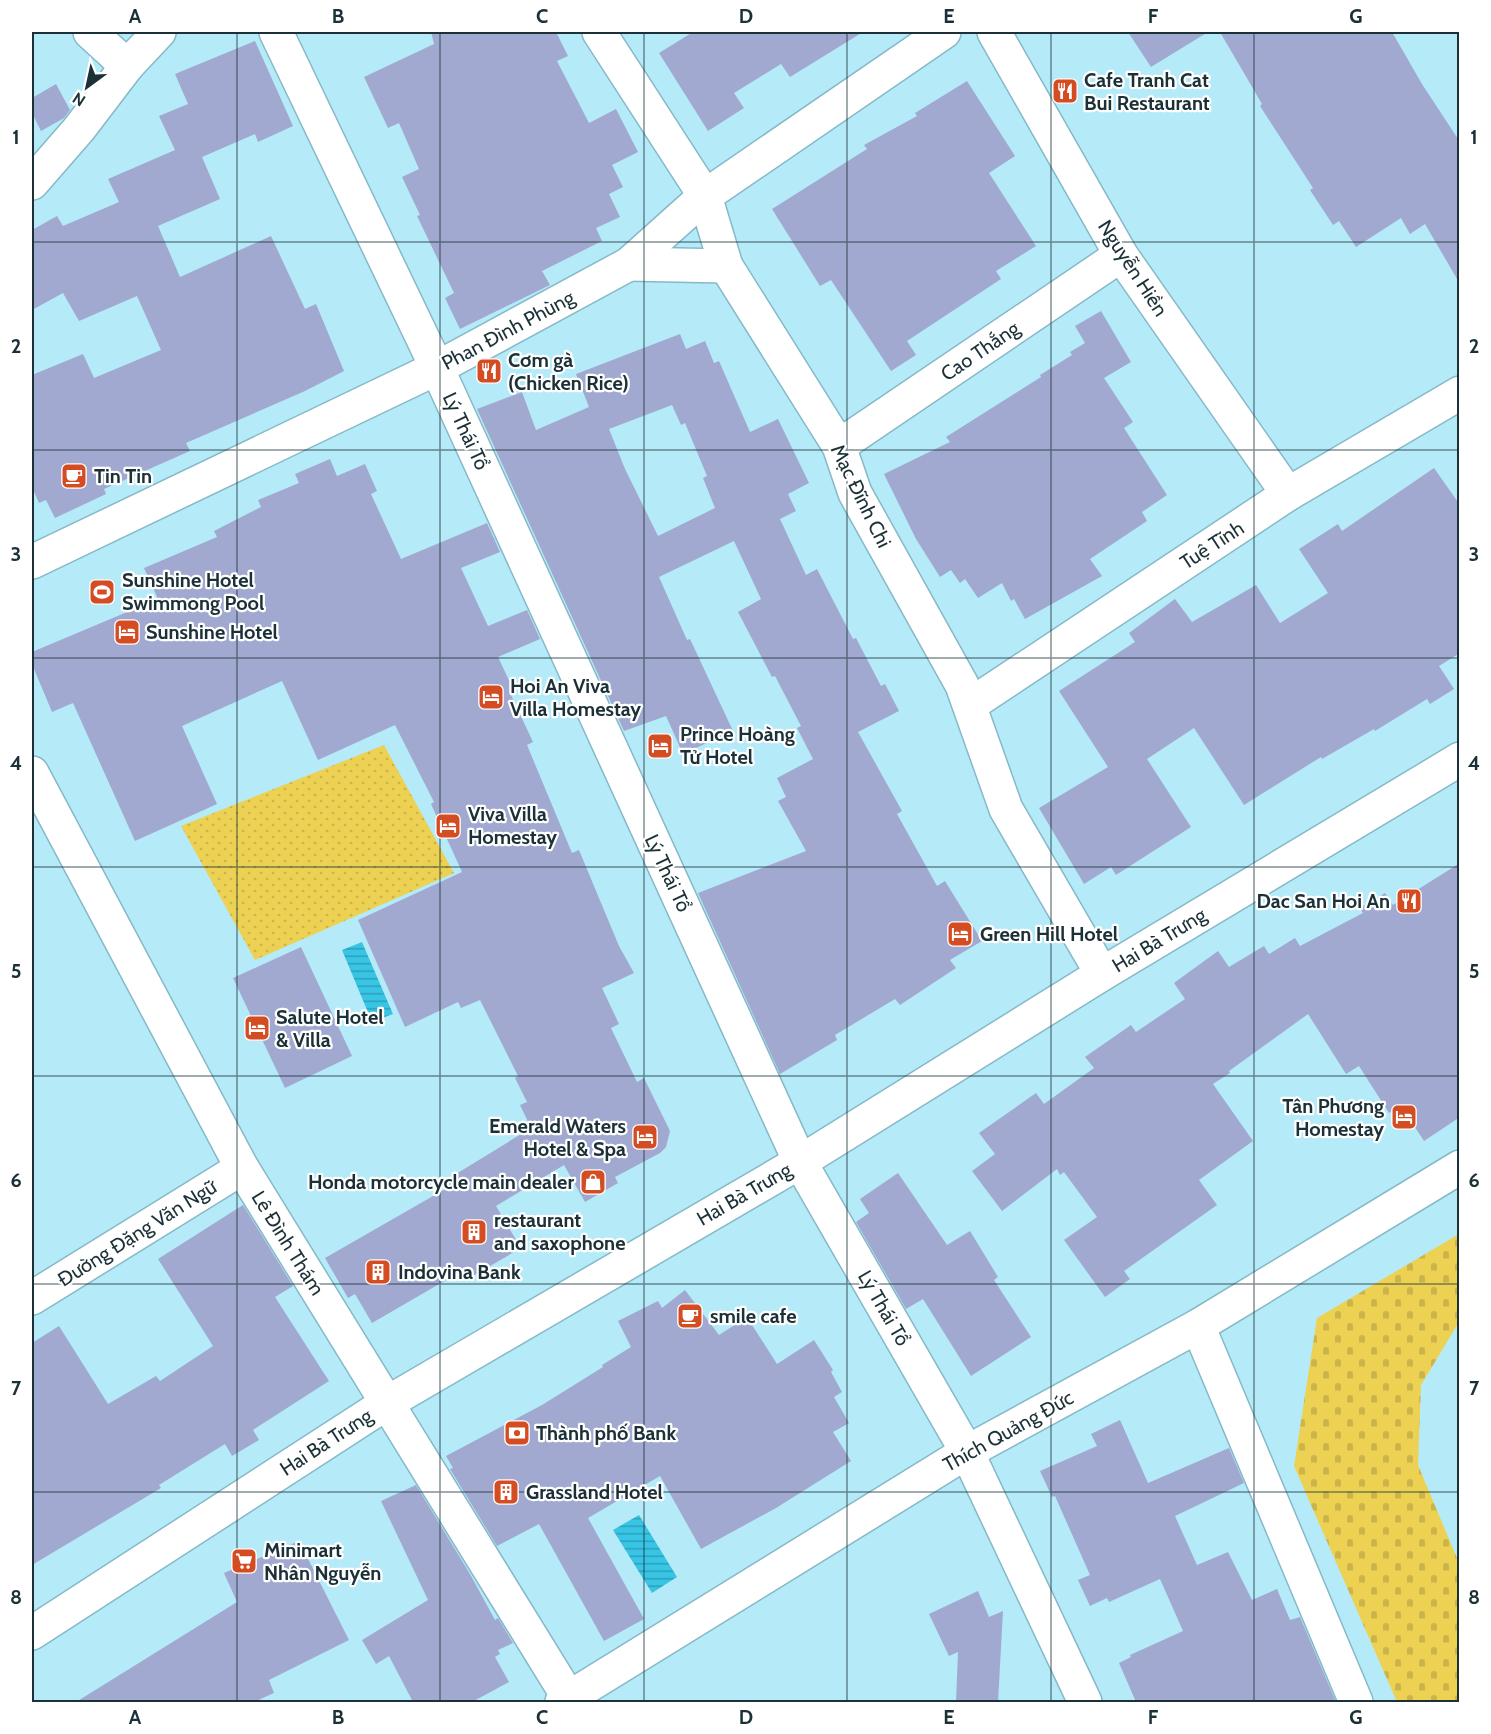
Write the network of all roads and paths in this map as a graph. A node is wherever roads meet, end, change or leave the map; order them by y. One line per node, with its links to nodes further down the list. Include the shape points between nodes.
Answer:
1 (90, 32): 7 (street)
2 (159, 32): 7 (street)
3 (276, 32): 13 (street, Lý Thái Tổ)
4 (599, 32): 9 (street, Mạc Đĩnh Chi)
5 (944, 32): 9 (street, Phan Đình Phùng)
6 (994, 32): 10 (street, Nguyễn Hiền)
7 (127, 66): 8 (street)
8 (32, 183)
9 (705, 196): 11 (street, Phan Đình Phùng); 12 (street, Mạc Đĩnh Chi)
10 (1122, 255): 15 (street, Cao Thắng); 16 (street, Nguyễn Hiền)
11 (629, 264): 12 (street); 13 (street, Phan Đình Phùng)
12 (726, 267): 15 (street, Mạc Đĩnh Chi)
13 (437, 368): 17 (street, Phan Đình Phùng); 22 (street, Lý Thái Tổ)
14 (1460, 393): 16 (street, Tuệ Tĩnh)
15 (839, 447): 18 (street, Mạc Đĩnh Chi, via 855,493)
16 (1288, 494): 18 (street, Tuệ Tĩnh)
17 (32, 562)
18 (970, 705): 21 (street, Mạc Đĩnh Chi, via 1006,809)
19 (1460, 759): 21 (street, Hai Bà Trưng)
20 (32, 773): 24 (street, Lê Đình Thám)
21 (1102, 974): 22 (street, Hai Bà Trưng)
22 (800, 1162): 27 (street, Hai Bà Trưng); 28 (street, Lý Thái Tổ)
23 (1460, 1167): 26 (street, Thích Quảng Đức)
24 (242, 1168): 25 (street, Đường Đặng Văn Ngữ); 27 (street, Lê Đình Thám)
25 (32, 1298)
26 (1198, 1326): 28 (street, Thích Quảng Đức); 32 (street)
27 (387, 1403): 29 (street, Hai Bà Trưng); 30 (street, Lê Đình Thám)
28 (967, 1452): 30 (street, Thích Quảng Đức); 31 (street, Lý Thái Tổ)
29 (32, 1633)
30 (565, 1700)
31 (1085, 1702)
32 (1356, 1702)

